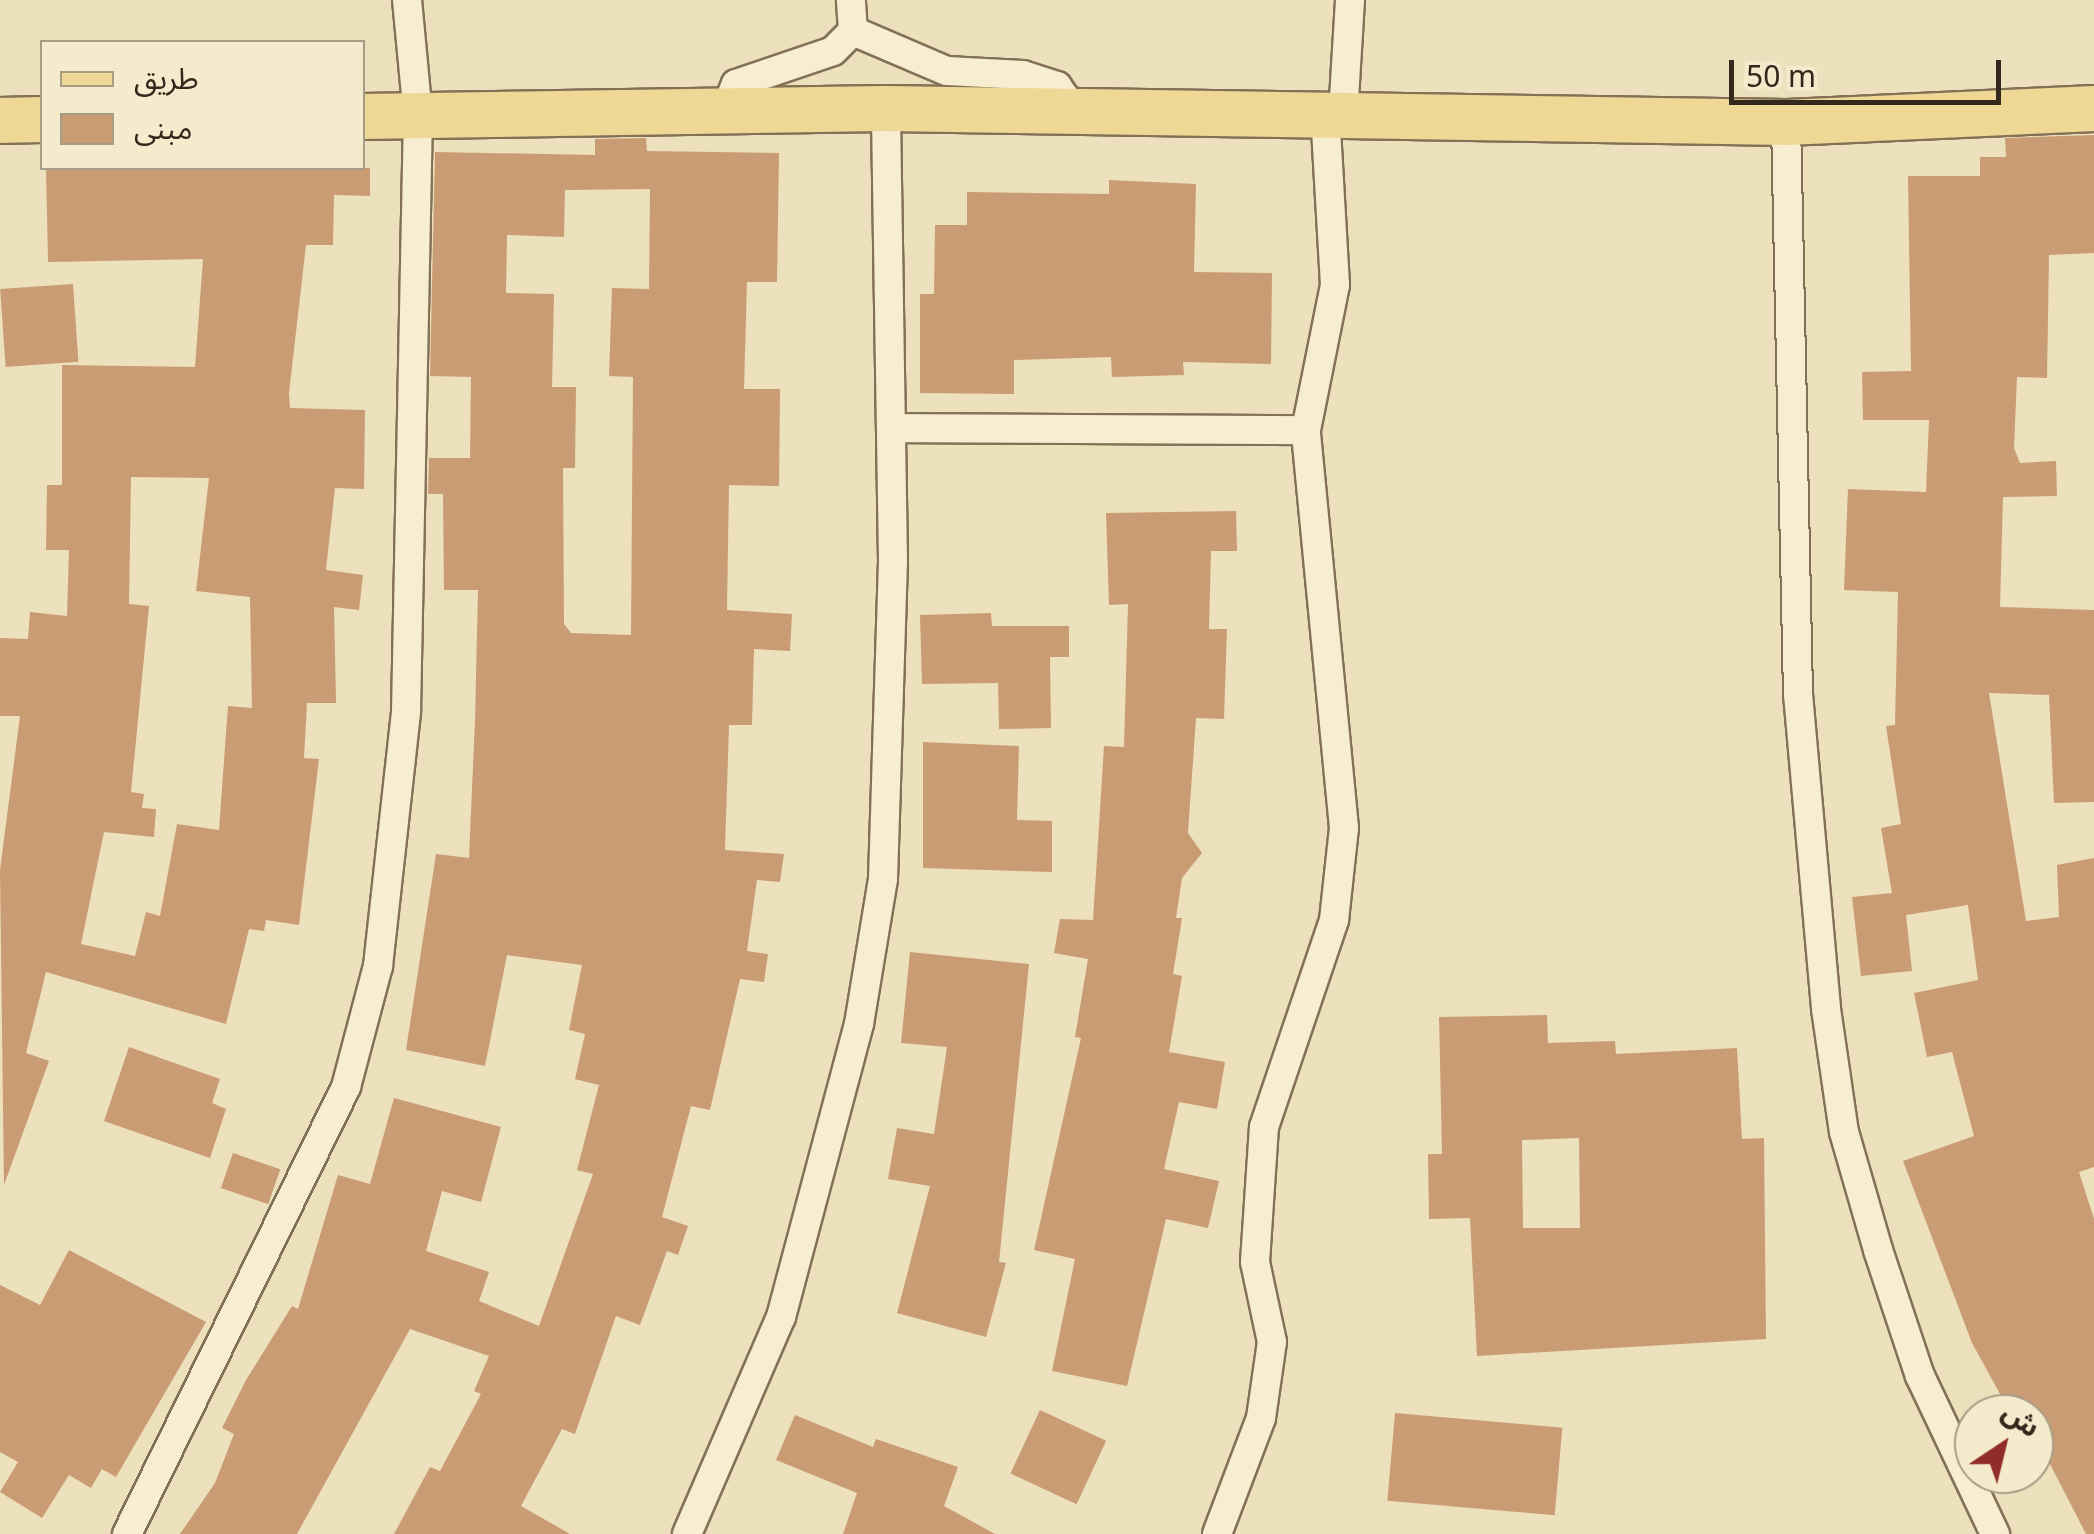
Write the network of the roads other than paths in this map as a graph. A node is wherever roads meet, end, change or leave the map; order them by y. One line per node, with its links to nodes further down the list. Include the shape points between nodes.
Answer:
1 (407, 0): 11 (street)
2 (850, 0): 4 (street)
3 (1350, 0): 9 (street)
4 (853, 31): 7 (street, via 947,71 1024,75 1057,86); 8 (street, via 833,52 736,84)
5 (886, 108): 7 (main road); 8 (main road); 15 (street)
6 (2094, 108): 14 (main road)
7 (1074, 110): 9 (main road)
8 (726, 111): 11 (main road)
9 (1334, 114): 14 (main road); 16 (street, via 1335,285)
10 (365, 116): 11 (main road)
11 (418, 116): 17 (street, via 406,712 378,966 346,1088)
12 (0, 120): 13 (main road)
13 (40, 120)
14 (1786, 122): 20 (street, via 1797,675 1828,1026 1844,1132 1884,1268 1920,1376)
15 (892, 428): 16 (street); 18 (street, via 883,879 860,1024 781,1317)
16 (1306, 430): 19 (street, via 1344,828 1334,920 1264,1127 1255,1262 1272,1342 1261,1418)
17 (127, 1534)
18 (687, 1534)
19 (1218, 1534)
20 (1995, 1534)

